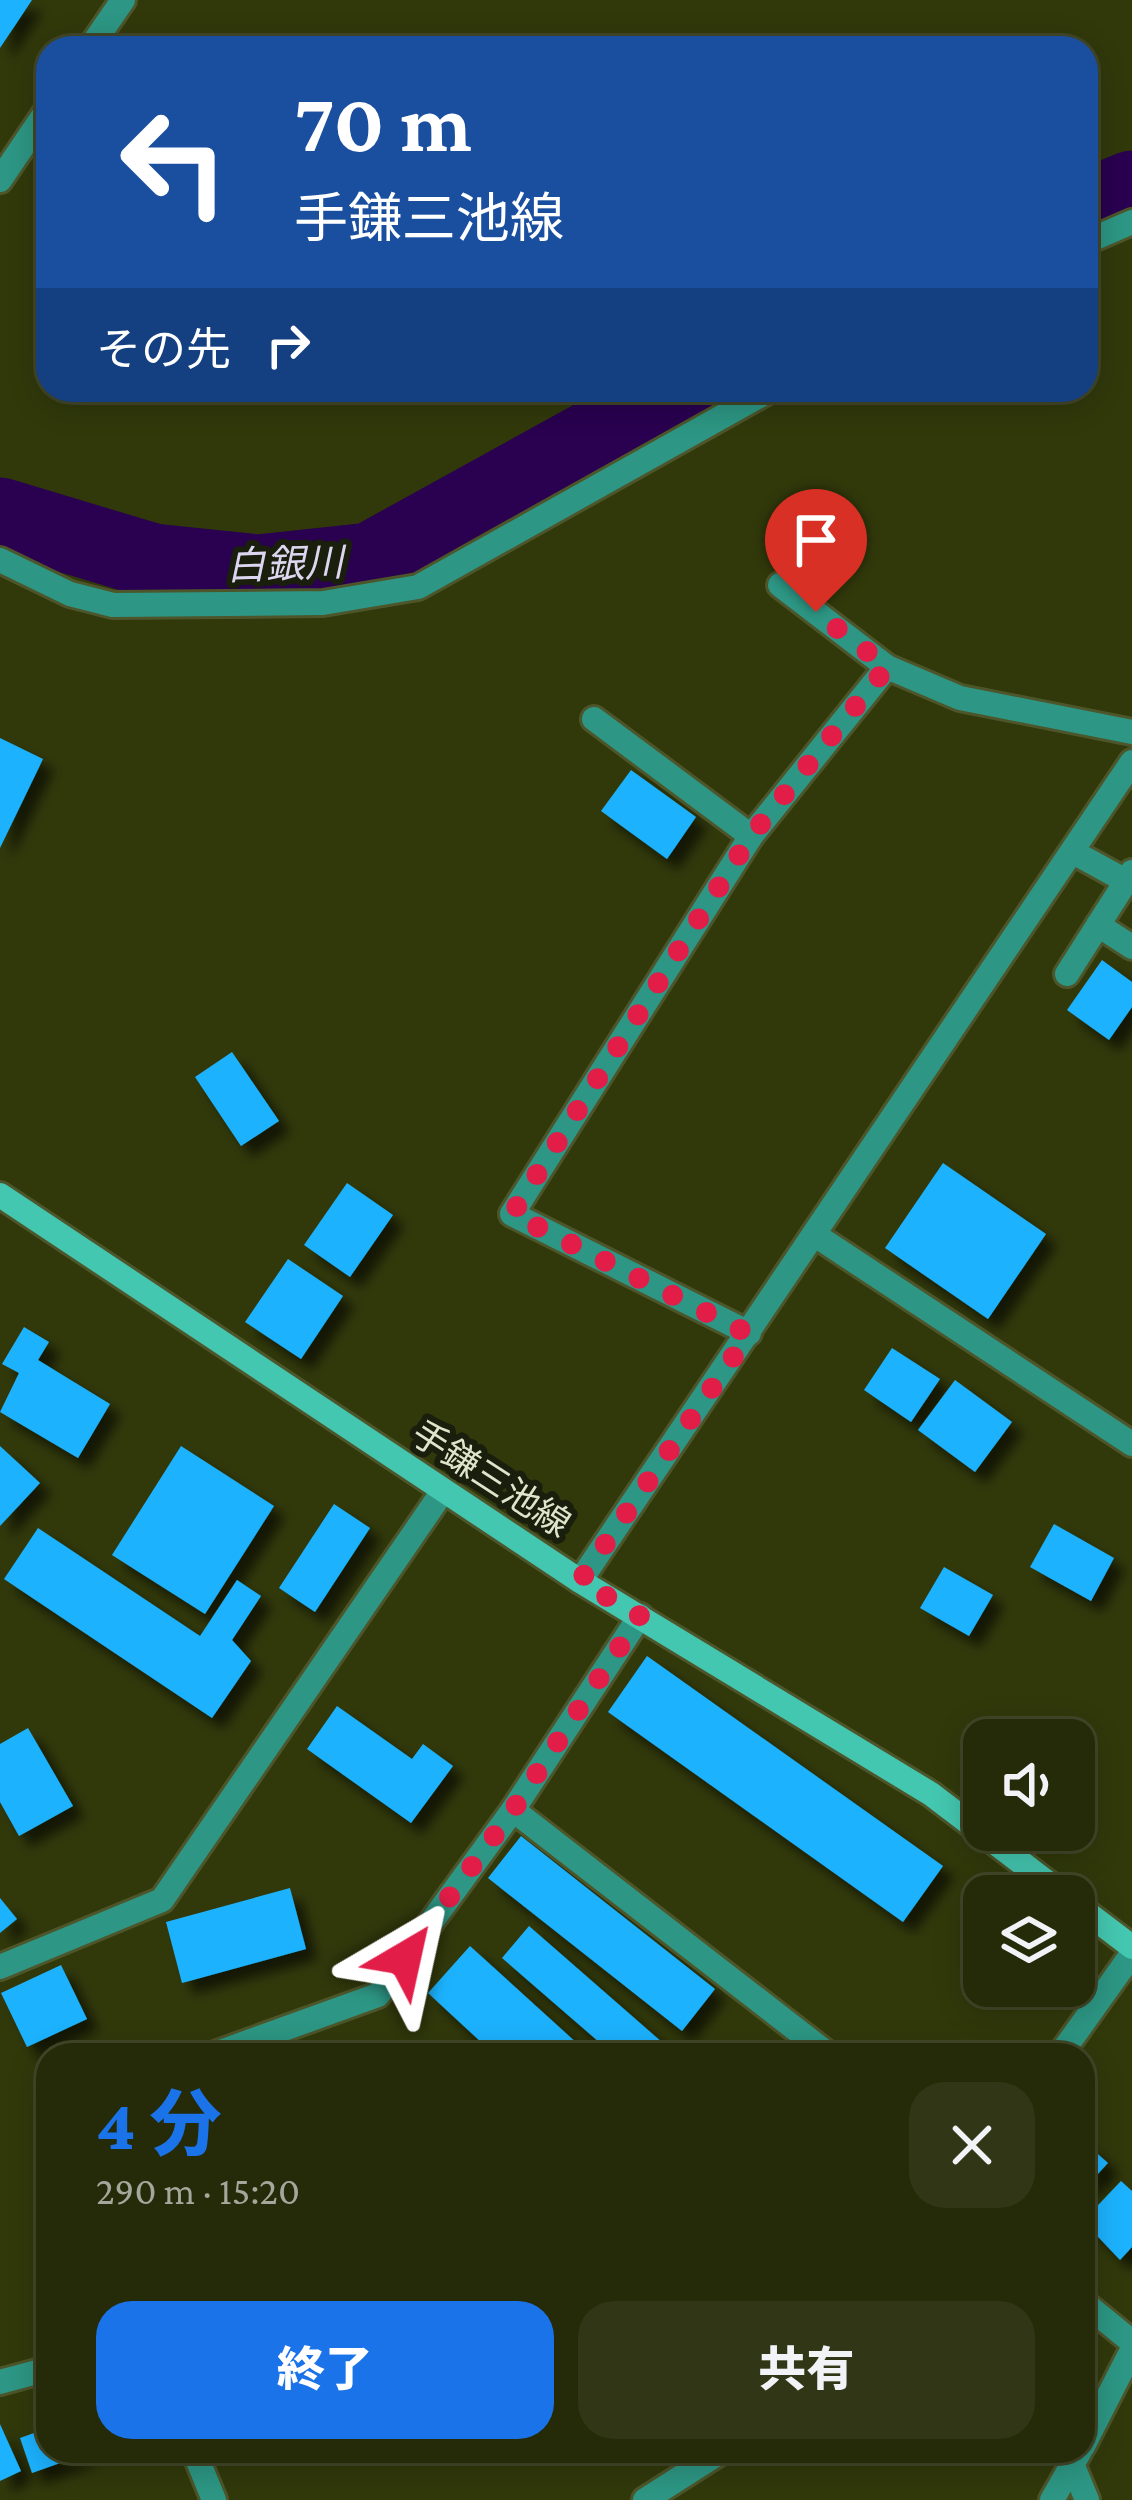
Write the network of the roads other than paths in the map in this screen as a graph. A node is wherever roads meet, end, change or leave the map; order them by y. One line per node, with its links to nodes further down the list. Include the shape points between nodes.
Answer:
1 (123, 0): 2 (street)
2 (98, 36)
3 (36, 127): 4 (street)
4 (0, 179)
5 (1132, 222): 6 (street)
6 (1098, 237)
7 (748, 402): 8 (street, via 418,586 322,603 113,605)
8 (0, 560)
9 (780, 585): 10 (street)
10 (887, 667): 12 (street, via 960,698); 14 (street)
11 (594, 719): 14 (street)
12 (1132, 732)
13 (1132, 762): 15 (street)
14 (751, 836): 22 (street, via 512,1214)
15 (1073, 852): 16 (street); 21 (street)
16 (1129, 877): 17 (street)
17 (1098, 925): 18 (street); 19 (street)
18 (1132, 947)
19 (1067, 974)
20 (0, 1196): 24 (main road, 手鎌三池線)
21 (815, 1235): 22 (street); 23 (street)
22 (749, 1334): 25 (street)
23 (1132, 1444)
24 (443, 1491): 25 (main road, 手鎌三池線); 31 (street, via 162,1900)
25 (580, 1581): 26 (main road, 手鎌三池線)
26 (640, 1616): 27 (street); 28 (main road, 手鎌三池線, via 931,1794)
27 (513, 1810): 32 (street, via 378,1995); 33 (street)
28 (1037, 1875)
29 (1095, 1920): 30 (main road)
30 (1132, 1950): 34 (street)
31 (0, 1967)
32 (245, 2043)
33 (814, 2043)
34 (1068, 2043)
35 (1095, 2313): 36 (street)
36 (1132, 2346): 39 (street)
37 (36, 2372): 38 (street)
38 (0, 2382)
39 (1095, 2421)
40 (199, 2463): 44 (street)
41 (703, 2463): 45 (street)
42 (1074, 2463): 46 (street)
43 (1081, 2463): 47 (street)
44 (214, 2500)
45 (645, 2500)
46 (1052, 2500)
47 (1087, 2500)

